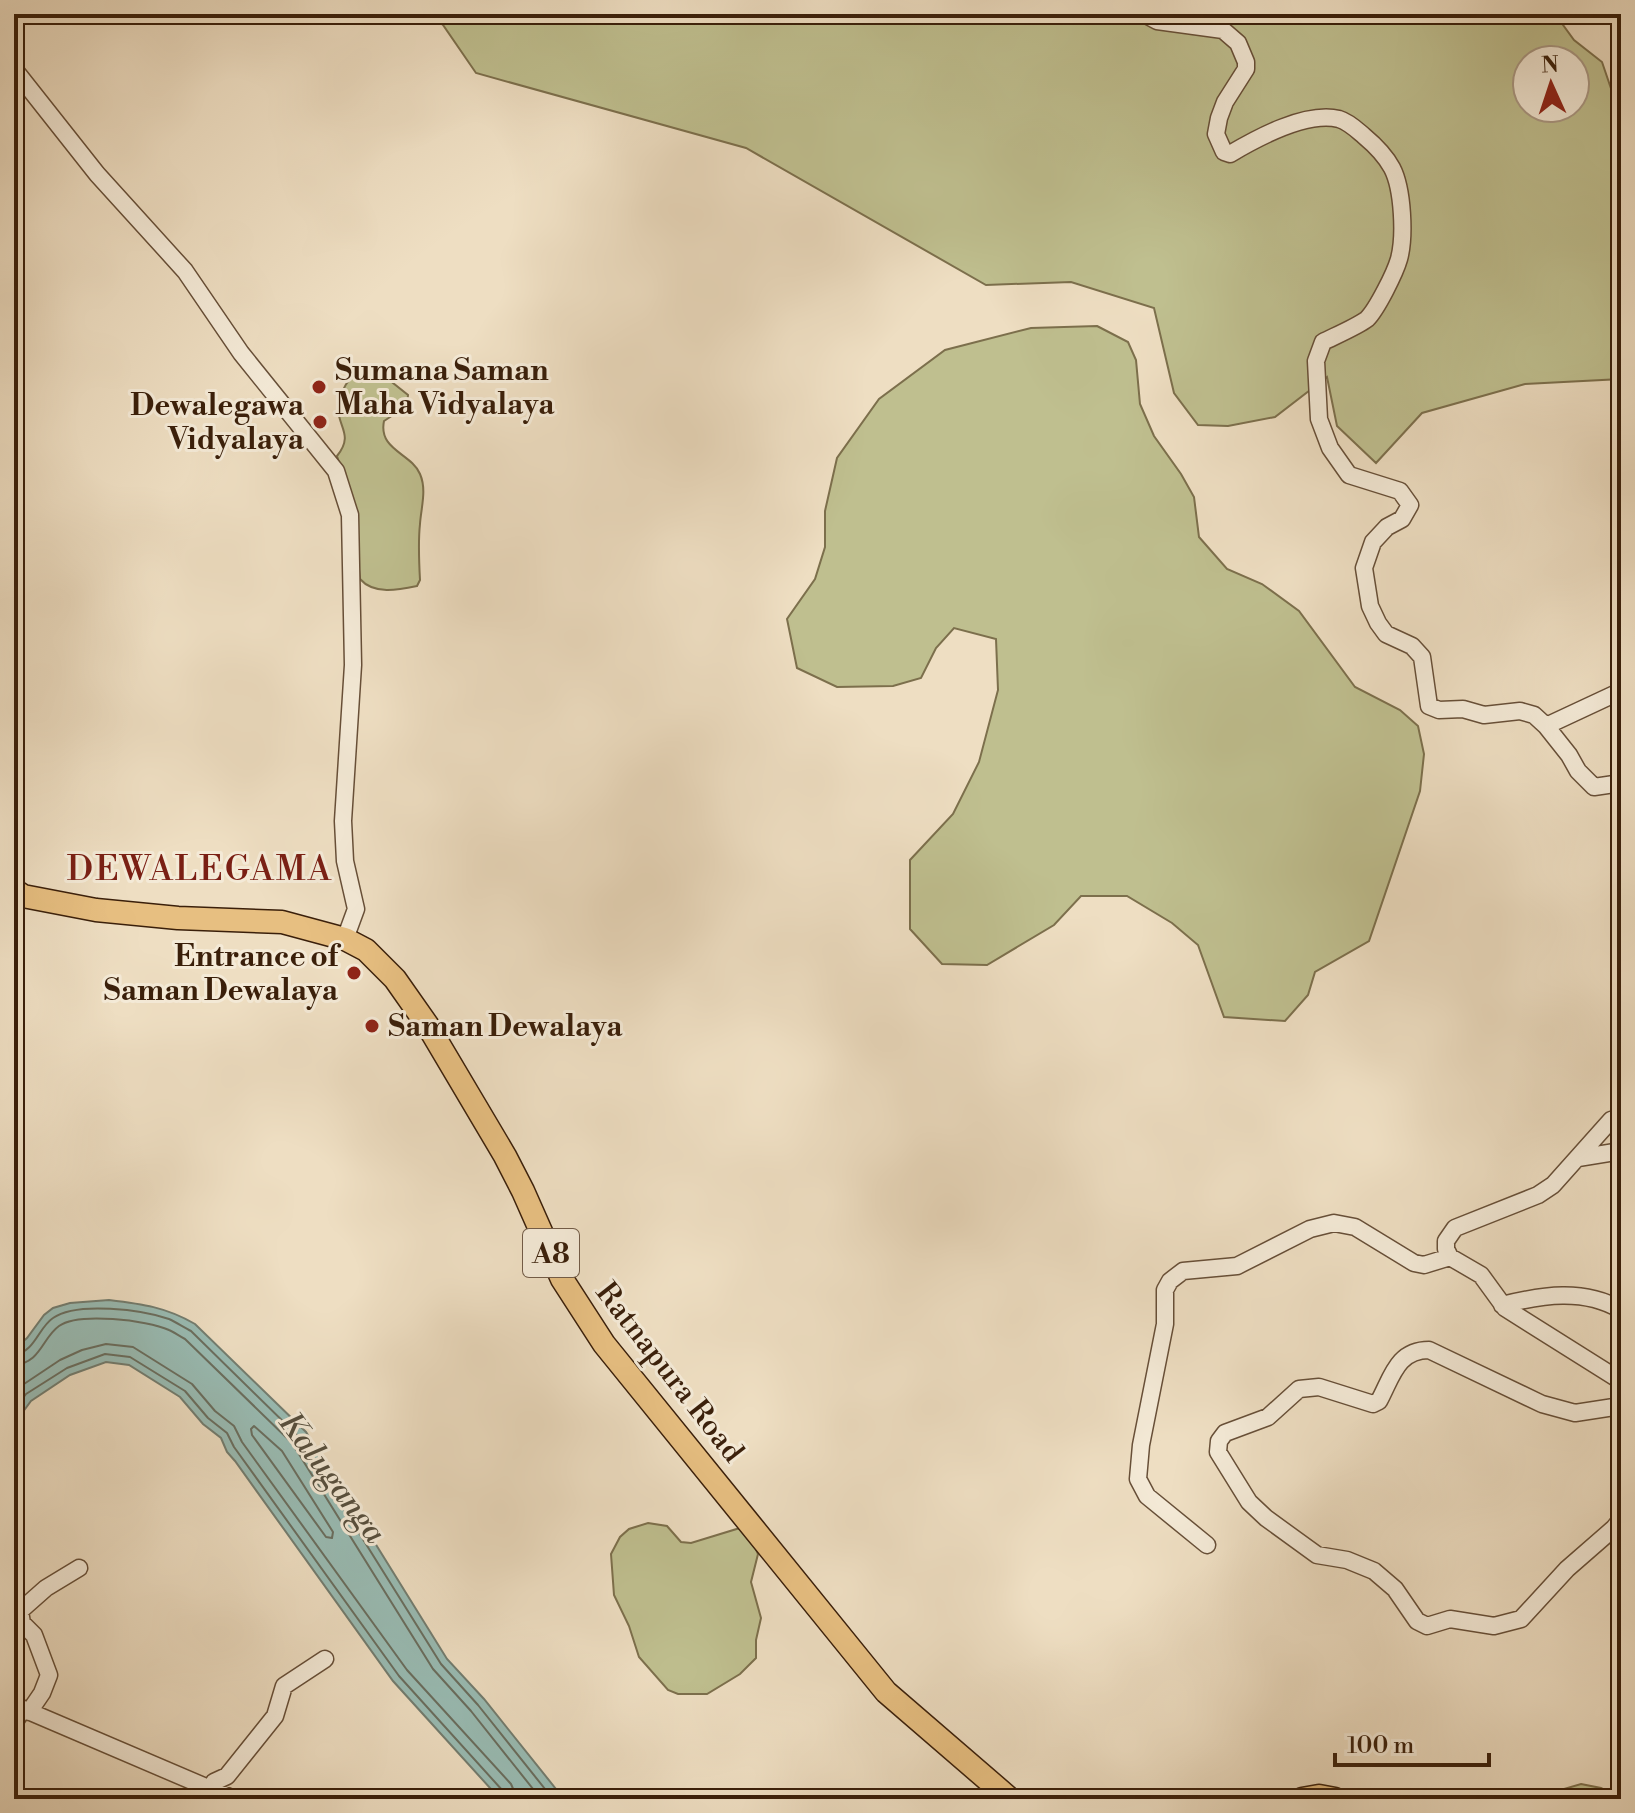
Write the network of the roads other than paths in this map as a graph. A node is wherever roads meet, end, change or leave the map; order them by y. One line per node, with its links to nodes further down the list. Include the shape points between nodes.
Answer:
1 (1144, 14): 4 (street, via 1157,21 1223,30 1238,43 1246,69 1219,118 1216,134 1224,152 1317,118 1339,120 1382,151 1394,171 1400,192 1399,259 1366,319 1323,342 1316,361 1319,419 1330,448 1349,475 1400,491 1410,505 1402,519 1373,542 1364,568 1370,606 1386,634 1422,657 1429,706 1484,715 1520,711)
2 (14, 69): 7 (street, via 97,174 185,271 241,353 336,471 350,515 353,665 343,821 356,909)
3 (1621, 691): 4 (street)
4 (1546, 726): 5 (street, via 1594,787)
5 (1621, 783)
6 (14, 890): 7 (highway, Ratnapura Road / A8, via 96,910 282,922)
7 (345, 939): 23 (highway, Ratnapura Road / A8, via 366,950 395,979 428,1026 505,1156 562,1279 604,1344 886,1692)
8 (1621, 1117): 10 (street, via 1611,1120)
9 (1621, 1151): 10 (street)
10 (1578, 1158): 11 (street, via 1538,1195 1455,1228 1446,1241)
11 (1450, 1257): 12 (street, via 1481,1275); 17 (street, via 1414,1263 1355,1227 1334,1223 1310,1229 1237,1266 1183,1271 1170,1281 1138,1479 1147,1496)
12 (1502, 1305): 13 (street, via 1535,1296 1579,1295); 14 (street)
13 (1621, 1310)
14 (1621, 1381)
15 (1621, 1404): 16 (street, via 1575,1413 1542,1404 1429,1350 1416,1350 1402,1358 1379,1401 1373,1404 1319,1387 1299,1389 1268,1417 1225,1433 1218,1452 1249,1502 1266,1518 1317,1555 1374,1571 1427,1626 1450,1619 1494,1626 1521,1619)
16 (1621, 1519)
17 (1207, 1545)
18 (79, 1568): 20 (street, via 20,1611 49,1675 42,1693)
19 (325, 1659): 21 (street, via 284,1686 275,1716 227,1776 214,1782)
20 (20, 1712): 21 (street)
21 (217, 1792): 22 (street)
22 (234, 1799)
23 (1010, 1799)
24 (1302, 1799): 25 (highway)
25 (1335, 1799)

